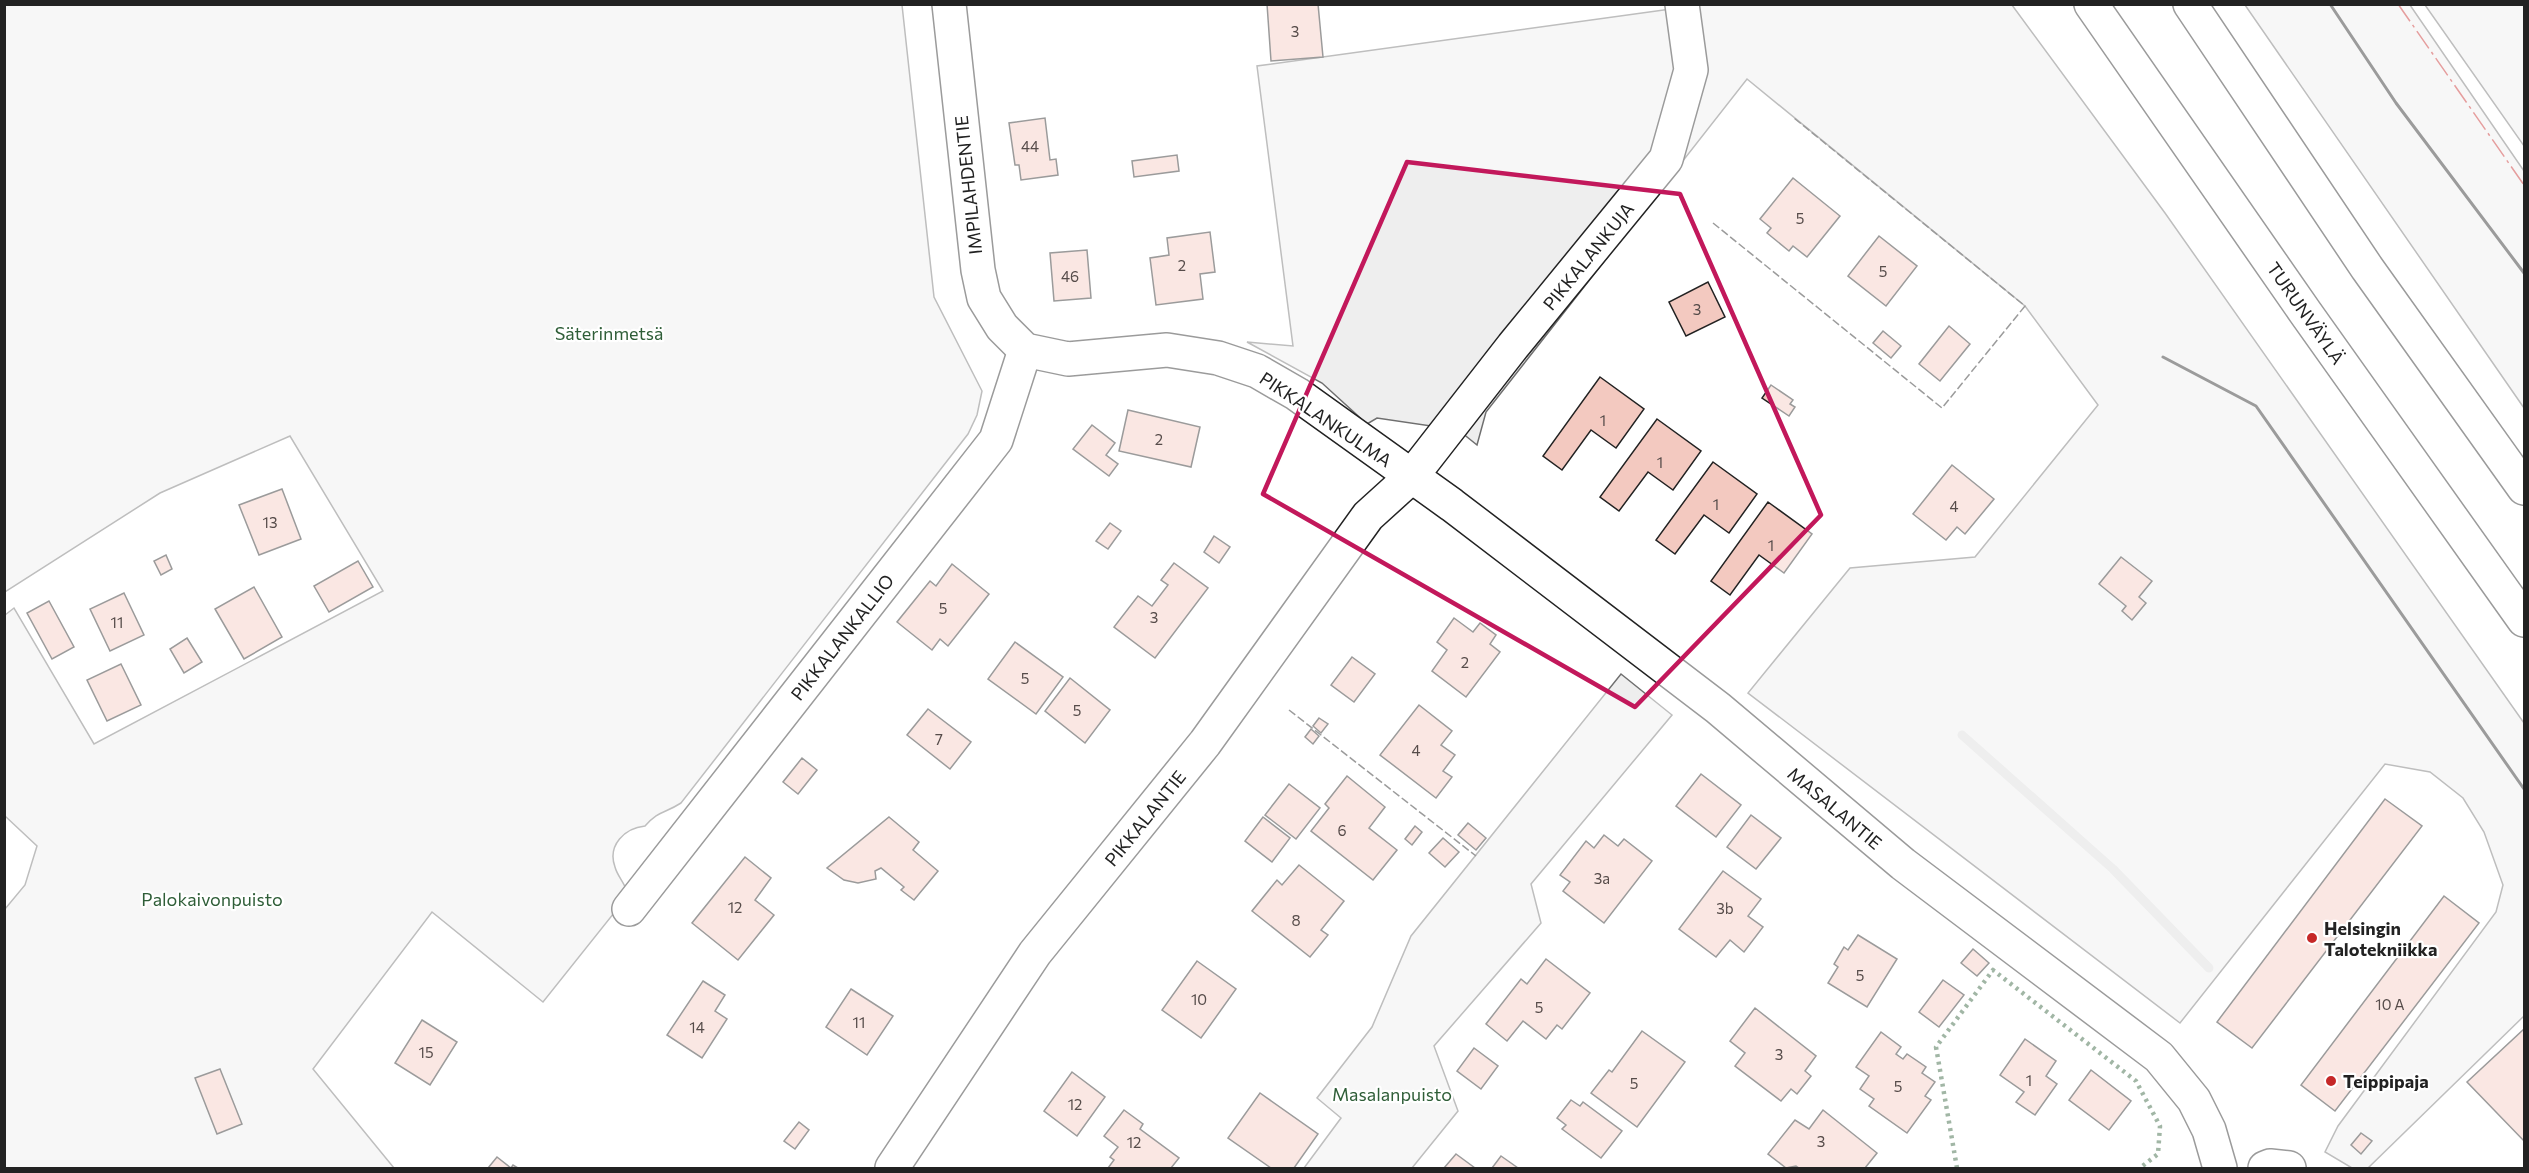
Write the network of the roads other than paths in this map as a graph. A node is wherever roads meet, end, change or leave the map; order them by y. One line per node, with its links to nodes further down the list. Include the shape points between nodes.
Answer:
1 (949, 4): 5 (main road, IMPILAHDENTIE, via 984,298 1002,327)
2 (1682, 4): 6 (main road, PIKKALANKUJA, via 1691,70 1666,159)
3 (2091, 4): 8 (main road, TURUNVÄYLÄ)
4 (2190, 4): 7 (main road, via 2367,268)
5 (1025, 350): 6 (main road, PIKKALANKULMA, via 1068,359 1167,351 1218,358 1257,371 1297,394); 9 (main road, PIKKALANKALLIO, via 996,440)
6 (1411, 477): 10 (main road, PIKKALANTIE, via 1368,516 1205,743 1035,953); 11 (main road, MASALANTIE, via 1709,701 1903,864 2160,1057 2194,1100 2209,1130)
7 (2524, 488)
8 (2524, 620)
9 (629, 909)
10 (892, 1168)
11 (2220, 1168)
12 (2265, 1168): 13 (main road)
13 (2289, 1168)

